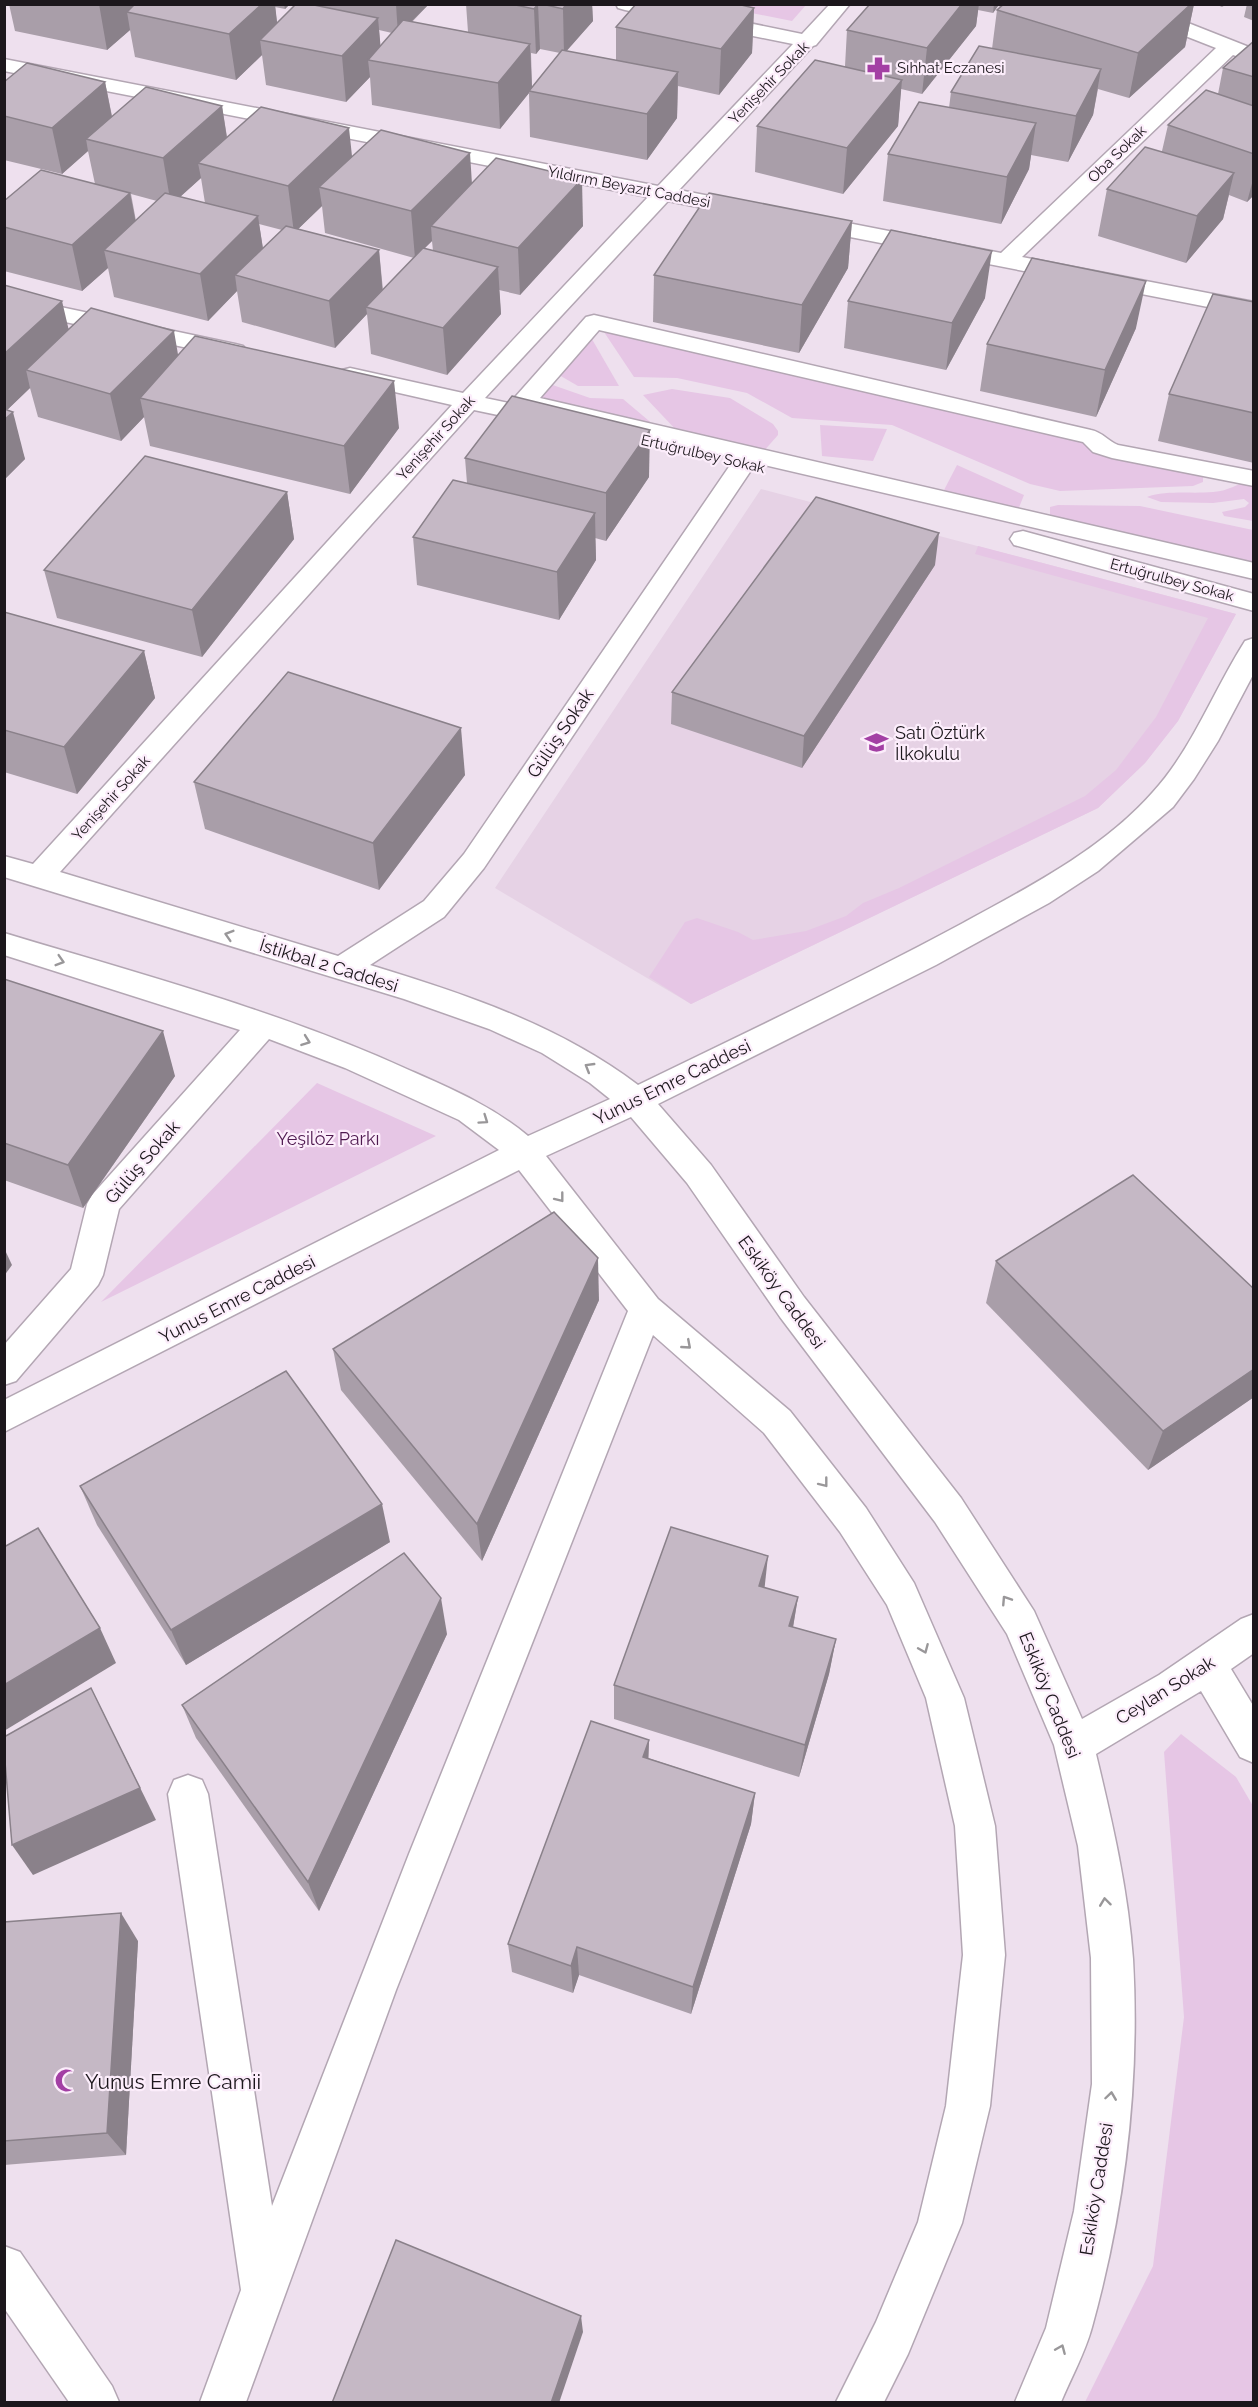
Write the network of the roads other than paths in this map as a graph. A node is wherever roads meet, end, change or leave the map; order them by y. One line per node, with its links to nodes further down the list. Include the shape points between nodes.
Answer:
1 (625, 4): 4 (street)
2 (841, 4): 4 (street, Yenişehir Sokak)
3 (1121, 4): 5 (street)
4 (809, 41): 8 (street, Yenişehir Sokak)
5 (1229, 47): 6 (street); 11 (street, Oba Sokak)
6 (1254, 56)
7 (4, 65): 8 (street, Yıldırım Beyazıt Caddesi)
8 (663, 194): 9 (street, Yıldırım Beyazıt Caddesi); 16 (street, Yenişehir Sokak)
9 (766, 214)
10 (789, 218): 11 (street)
11 (1005, 260): 13 (street)
12 (4, 302): 14 (street)
13 (1254, 309)
14 (260, 356)
15 (330, 371): 16 (street, Ertuğrulbey Sokak)
16 (469, 401): 17 (street, Ertuğrulbey Sokak); 23 (street, Yenişehir Sokak)
17 (744, 463): 20 (street, Ertuğrulbey Sokak); 25 (street, Gülüş Sokak, via 474,861 434,909)
18 (1254, 479): 19 (street, via 1112,451 1091,437 594,322 524,401)
19 (1254, 571)
20 (1254, 603)
21 (1254, 647): 27 (street, Yunus Emre Caddesi, via 1185,772 1163,800 1088,864 925,957)
22 (4, 866): 23 (street, İstikbal 2 Caddesi)
23 (39, 877): 25 (street, İstikbal 2 Caddesi, one-way to 23)
24 (4, 944): 26 (street, one-way to 26)
25 (341, 969): 27 (street, İstikbal 2 Caddesi, one-way to 25, via 553,1045 500,1021)
26 (263, 1025): 28 (street, one-way to 28, via 356,1059 470,1111); 30 (street, Gülüş Sokak, via 104,1204 87,1275)
27 (636, 1101): 28 (street, Yunus Emre Caddesi); 35 (street, Eskiköy Caddesi, one-way to 27, via 1021,1623 948,1510 792,1307 699,1174)
28 (524, 1152): 29 (street, one-way to 29); 31 (street, Yunus Emre Caddesi)
29 (646, 1309): 38 (street, via 397,1936); 41 (street, one-way to 41, via 777,1422 853,1520 889,1576 945,1698 975,1826 984,1955 969,2106 940,2223 892,2338)
30 (4, 1370)
31 (4, 1417)
32 (1254, 1631): 33 (street, Ceylan Sokak)
33 (1207, 1665): 34 (street); 35 (street, Ceylan Sokak)
34 (1254, 1744)
35 (1074, 1745): 42 (street, Eskiköy Caddesi, one-way to 35, via 1069,2329 1096,2211 1113,2084 1112,1958 1098,1846)
36 (188, 1794): 38 (street)
37 (4, 2268): 39 (street)
38 (262, 2289): 40 (street)
39 (96, 2403)
40 (223, 2403)
41 (859, 2403)
42 (1038, 2403)

